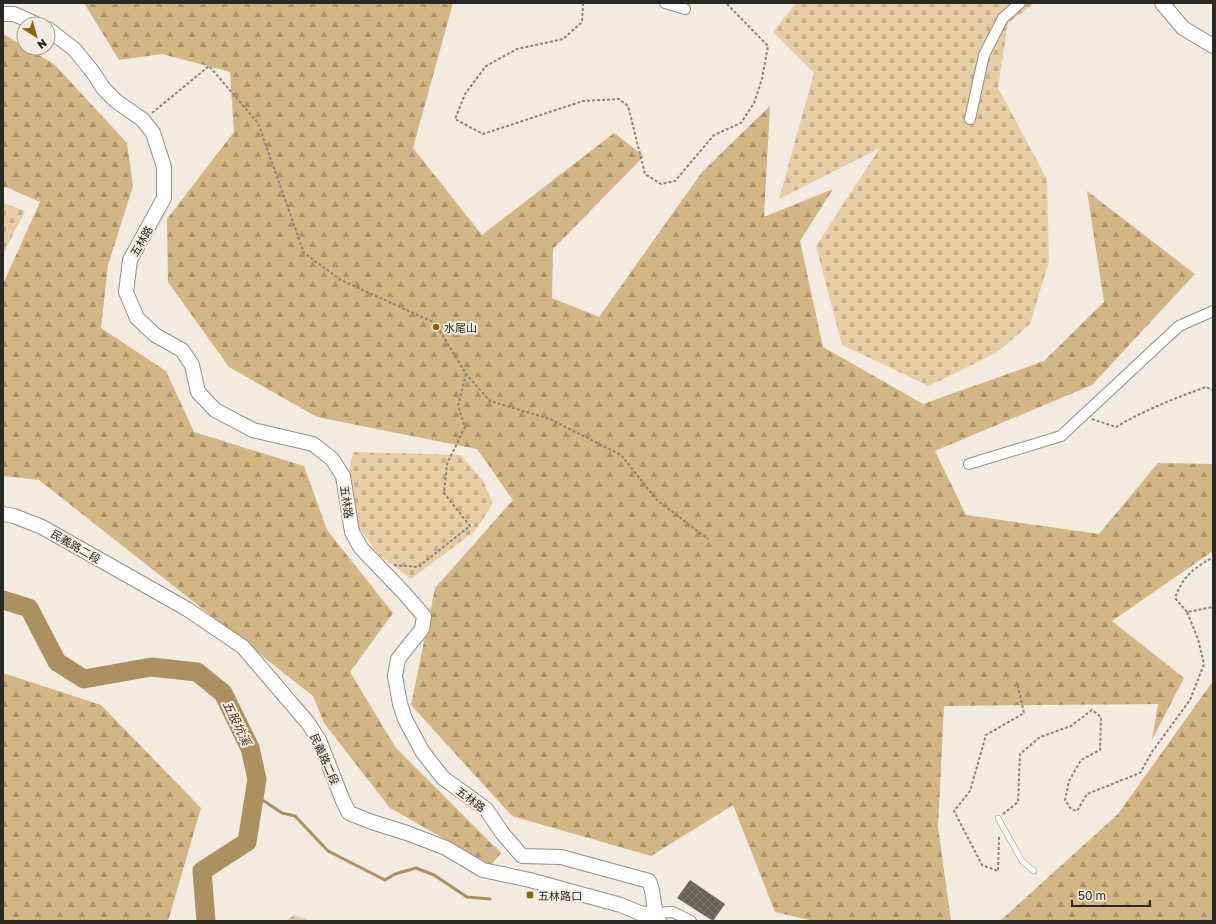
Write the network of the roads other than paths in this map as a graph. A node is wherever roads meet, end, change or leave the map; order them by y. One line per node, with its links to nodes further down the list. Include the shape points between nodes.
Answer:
1 (664, 3): 4 (street)
2 (1020, 3): 9 (street, via 1004,18 984,55)
3 (1162, 3): 8 (main road, via 1183,28)
4 (685, 9)
5 (3, 14): 6 (main road)
6 (18, 16)
7 (56, 35): 15 (main road, 五林路, via 74,49 116,101 143,120 153,133 164,167 164,198 130,260 126,292 136,318 155,335 182,350 192,365 198,392 216,410 253,430 313,444 332,459 343,476 352,532 361,548 424,616 422,629 398,658 395,676 405,719 422,751 443,778 486,809 522,856 562,857 649,881)
8 (1213, 46)
9 (970, 119)
10 (1213, 311): 11 (street, via 1179,326 1061,436)
11 (969, 464)
12 (3, 514): 15 (main road, 民義路二段, via 42,527 187,609 243,646 308,723 319,740 349,812 446,848 483,870 530,880)
13 (998, 818): 14 (lane, via 1022,861)
14 (1034, 871)
15 (657, 917): 16 (street, via 673,912)
16 (691, 921)

